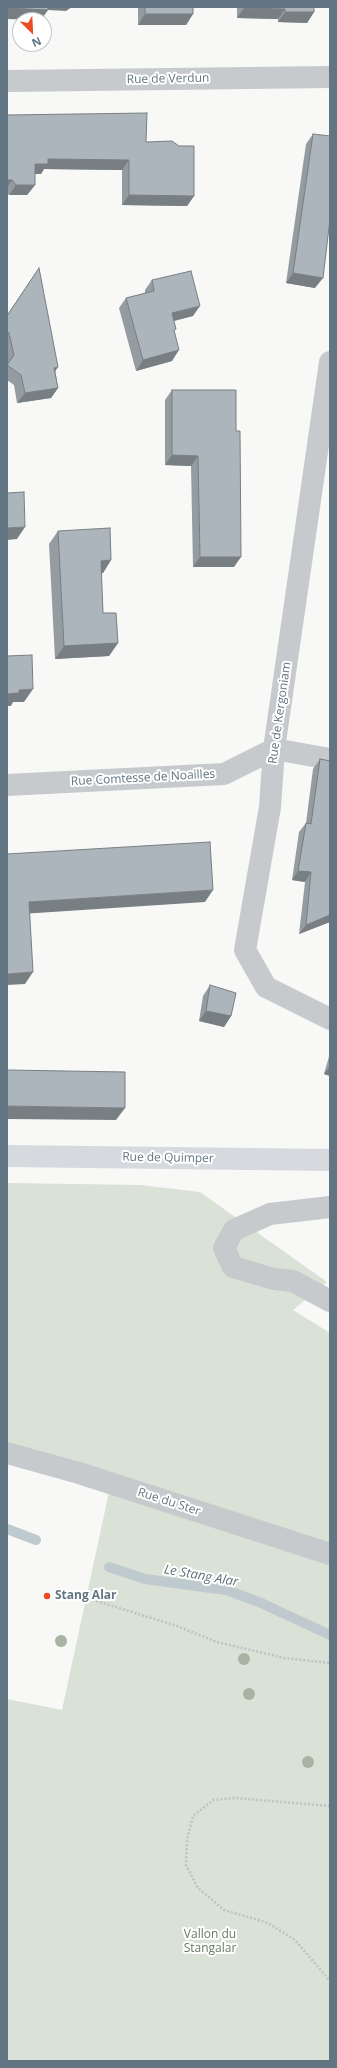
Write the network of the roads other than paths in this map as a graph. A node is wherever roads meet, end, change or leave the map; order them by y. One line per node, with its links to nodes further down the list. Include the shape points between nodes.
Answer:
1 (330, 77): 2 (street, Rue de Verdun)
2 (7, 81)
3 (330, 362): 4 (street, Rue de Kergoniam)
4 (323, 462): 5 (street, Rue de Kergoniam)
5 (274, 749): 6 (street); 7 (street, Rue Comtesse de Noailles, via 224,774); 8 (street, Rue de Kergoniam, via 270,806 245,950 266,987)
6 (330, 759)
7 (7, 785)
8 (330, 1019)
9 (7, 1156): 10 (main road, Rue de Quimper)
10 (330, 1160)
11 (330, 1206): 12 (street, via 270,1214 234,1230 224,1248 233,1267 274,1279 293,1281)
12 (330, 1301)
13 (7, 1453): 14 (street, Rue du Ster, via 79,1473)
14 (330, 1554)

